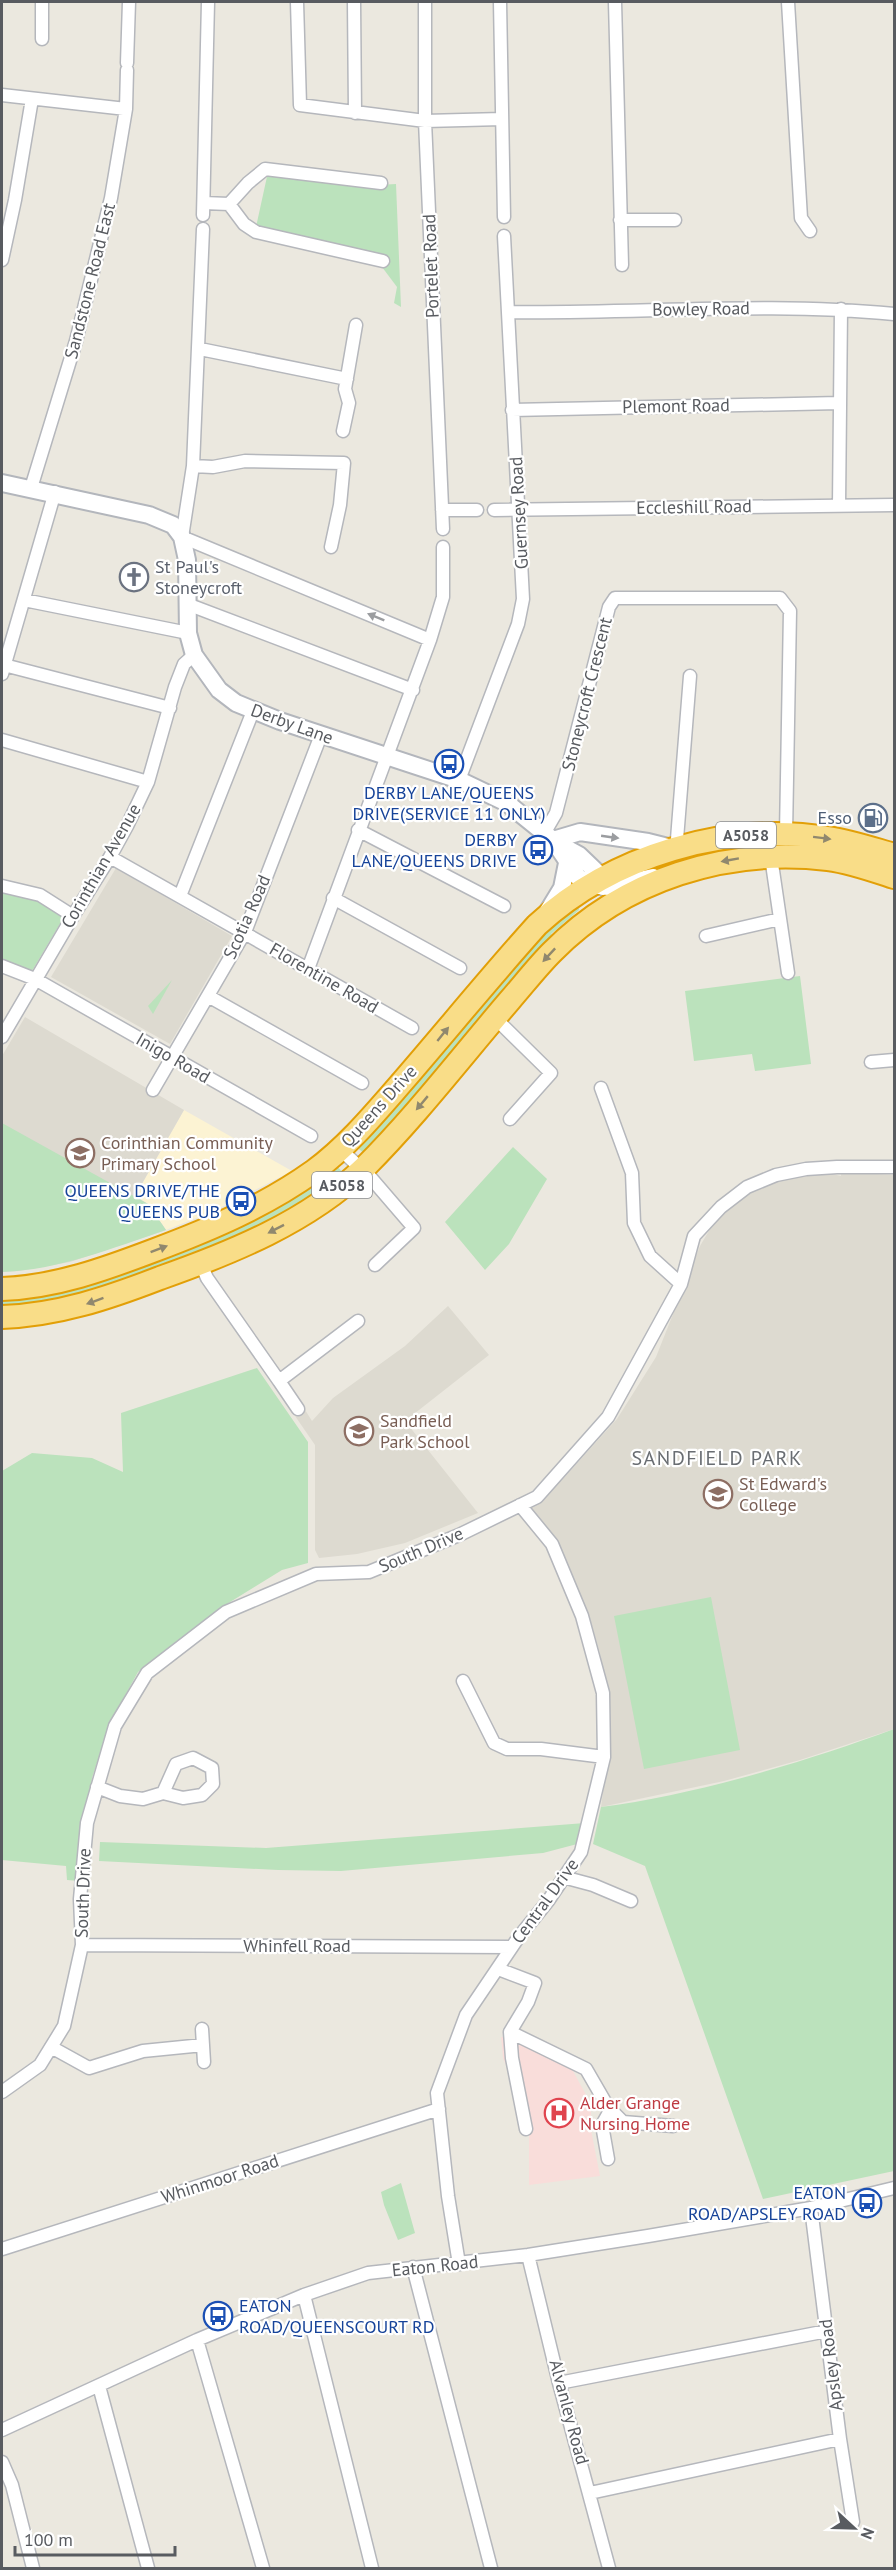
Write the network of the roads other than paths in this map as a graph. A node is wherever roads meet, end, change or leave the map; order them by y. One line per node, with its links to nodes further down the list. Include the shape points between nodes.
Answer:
1 (42, 2): 10 (street)
2 (129, 2): 13 (street, Sandstone Road East)
3 (208, 2): 18 (street, via 204,209)
4 (297, 2): 14 (street, via 300,105)
5 (354, 2): 14 (street)
6 (425, 2): 16 (street, Portelet Road)
7 (500, 2): 15 (street)
8 (615, 2): 20 (street)
9 (788, 2): 23 (street, via 801,218)
10 (42, 39)
11 (2, 95): 12 (street)
12 (32, 99): 13 (street); 25 (street)
13 (126, 109): 39 (street, Sandstone Road East, via 111,198 76,341)
14 (355, 113): 16 (street)
15 (502, 119): 16 (street); 19 (street)
16 (425, 121): 44 (street, Portelet Road)
17 (381, 183): 18 (street, via 266,169)
18 (230, 204): 26 (street, via 244,224 256,232)
19 (504, 217)
20 (620, 220): 21 (street); 27 (street)
21 (675, 220)
22 (203, 229): 32 (street)
23 (810, 231)
24 (504, 236): 29 (street, Guernsey Road)
25 (2, 260)
26 (383, 261)
27 (622, 265)
28 (841, 309): 29 (street, Bowley Road); 30 (street, Bowley Road); 34 (street)
29 (508, 312): 35 (street, Guernsey Road)
30 (894, 315)
31 (356, 325): 33 (street)
32 (200, 349): 33 (street); 37 (street)
33 (347, 379): 36 (street, via 349,403)
34 (839, 403): 35 (street, Plemont Road); 41 (street)
35 (512, 410): 43 (street, Guernsey Road)
36 (343, 431)
37 (193, 466): 48 (street); 49 (street, via 245,461 345,463)
38 (2, 483): 39 (street)
39 (31, 488): 40 (street)
40 (55, 492): 48 (street, via 150,515 173,525); 51 (street)
41 (839, 505): 42 (street, Eccleshill Road); 43 (street, Eccleshill Road)
42 (894, 505)
43 (519, 509): 46 (street, Eccleshill Road); 64 (street, Guernsey Road, via 524,599)
44 (442, 510): 45 (street); 47 (street, Portelet Road)
45 (477, 510)
46 (494, 510)
47 (443, 529)
48 (182, 537): 52 (street, Derby Lane, via 188,560); 54 (street, one-way to 48)
49 (331, 547)
50 (443, 547): 54 (street, via 443,597)
51 (24, 600): 53 (street); 56 (street)
52 (187, 604): 53 (street, Derby Lane); 58 (street)
53 (188, 633): 55 (street, Derby Lane)
54 (430, 640): 58 (street)
55 (194, 656): 59 (street, Corinthian Avenue, via 184,664); 60 (street, Derby Lane, via 219,690)
56 (3, 670): 59 (street)
57 (690, 676): 69 (street)
58 (413, 690): 63 (street)
59 (170, 708): 65 (street, Corinthian Avenue)
60 (253, 711): 61 (street, Derby Lane); 78 (street)
61 (321, 735): 63 (street, Derby Lane); 85 (street, Scotia Road)
62 (2, 740): 65 (street)
63 (387, 757): 64 (street, Derby Lane); 66 (street)
64 (459, 780): 68 (street, Derby Lane, via 507,803)
65 (148, 782): 71 (street, Corinthian Avenue)
66 (358, 830): 79 (street); 80 (street)
67 (786, 834): 68 (street, Stoneycroft Crescent, via 790,611 780,598 615,598 609,608); 69 (highway, Queens Drive / A5058, via 741,835); 70 (highway, Queens Drive / A5058, one-way to 70, via 829,838)
68 (551, 838): 69 (street, Queens Drive, one-way to 69, via 580,832); 73 (street, Derby Lane); 76 (street, Derby Lane, via 579,855)
69 (677, 849): 76 (highway, Queens Drive / A5058, via 644,859)
70 (894, 855)
71 (110, 857): 78 (street, Florentine Road); 81 (street, Corinthian Avenue)
72 (771, 857): 74 (highway, Queens Drive / A5058, one-way to 74, via 735,858); 75 (highway, Queens Drive / A5058, via 830,859); 83 (street)
73 (567, 863): 76 (street, Derby Lane, via 578,877); 84 (street, via 562,888)
74 (681, 873): 76 (street, A5058); 82 (highway, Queens Drive / A5058)
75 (894, 877)
76 (599, 884): 82 (street, Queens Drive / A5058); 84 (highway, Queens Drive / A5058)
77 (2, 886): 81 (street, via 40,895)
78 (180, 896): 85 (street, Florentine Road)
79 (333, 898): 88 (street); 89 (street)
80 (504, 906)
81 (73, 916): 91 (street, Corinthian Avenue)
82 (593, 916): 93 (highway, Queens Drive / A5058, one-way to 93, via 550,954)
83 (780, 919): 86 (street); 90 (street)
84 (543, 920): 104 (highway, Queens Drive / A5058, one-way to 84)
85 (245, 932): 89 (street, Florentine Road); 92 (street, Scotia Road)
86 (706, 936)
87 (2, 966): 91 (street, Inigo Road)
88 (460, 968)
89 (308, 969): 94 (street, Florentine Road)
90 (788, 973)
91 (35, 979): 95 (street, Corinthian Avenue); 96 (street, Inigo Road)
92 (208, 996): 96 (street, Scotia Road); 99 (street)
93 (495, 1018): 102 (street, via 551,1073); 106 (highway, Queens Drive / A5058, one-way to 106)
94 (411, 1028)
95 (2, 1037)
96 (173, 1059): 101 (street, Scotia Road); 103 (street, Inigo Road)
97 (894, 1060): 98 (street)
98 (871, 1062)
99 (362, 1083)
100 (601, 1088): 109 (street, via 632,1173 634,1223 650,1256)
101 (153, 1090)
102 (510, 1119)
103 (312, 1136)
104 (340, 1149): 106 (street); 110 (highway, Queens Drive / A5058, one-way to 104, via 32,1288 72,1279 214,1227 285,1190)
105 (894, 1167): 109 (street, South Drive, via 806,1168 747,1187 694,1236)
106 (362, 1170): 107 (highway, Queens Drive / A5058, one-way to 107, via 285,1224); 108 (street, via 414,1228)
107 (201, 1264): 111 (highway, Queens Drive / A5058, one-way to 111, via 81,1306); 113 (street)
108 (375, 1265)
109 (681, 1284): 115 (street, South Drive, via 608,1417 537,1497)
110 (2, 1289)
111 (2, 1317)
112 (358, 1321): 113 (street)
113 (279, 1381): 114 (street)
114 (298, 1409)
115 (520, 1505): 117 (street, Central Drive, via 552,1544 582,1616 603,1693); 118 (street, South Drive, via 369,1572 316,1574 226,1612 147,1673 115,1726)
116 (463, 1681): 117 (street, via 494,1743 507,1749)
117 (604, 1757): 120 (street, Central Drive, via 581,1852)
118 (97, 1787): 119 (street, via 143,1799); 122 (street, South Drive, via 86,1834 80,1899)
119 (163, 1793)
120 (563, 1877): 121 (street); 123 (street, Central Drive)
121 (631, 1901)
122 (82, 1945): 123 (street, Whinfell Road); 128 (street, South Drive, via 64,2026)
123 (511, 1947): 124 (street, Central Drive)
124 (498, 1969): 126 (street, via 535,1983); 131 (street, Central Drive, via 466,2015 437,2092)
125 (202, 2029): 127 (street)
126 (510, 2032): 132 (street, via 586,2069); 134 (street)
127 (203, 2045): 128 (street, via 143,2051 89,2068); 129 (street)
128 (51, 2047): 130 (street, South Drive, via 40,2065)
129 (204, 2062)
130 (2, 2092)
131 (439, 2109): 138 (street, Whinmoor Road); 140 (street, Central Drive)
132 (611, 2109): 133 (street, via 623,2122); 135 (street, via 602,2125)
133 (674, 2126)
134 (526, 2129)
135 (608, 2159)
136 (894, 2188): 137 (street, Eaton Road)
137 (811, 2208): 139 (street, Eaton Road); 143 (street, Apsley Road)
138 (2, 2249)
139 (528, 2255): 140 (street, Eaton Road); 145 (street, Alvanley Road)
140 (459, 2264): 141 (street, Eaton Road)
141 (413, 2267): 142 (street, Eaton Road, via 368,2273); 156 (street)
142 (304, 2295): 144 (street, Eaton Road); 155 (street)
143 (826, 2331): 145 (street); 148 (street, Apsley Road)
144 (197, 2340): 146 (street, Eaton Road); 154 (street)
145 (559, 2383): 150 (street, Alvanley Road)
146 (99, 2386): 147 (street, Eaton Road); 153 (street)
147 (2, 2430)
148 (840, 2439): 150 (street); 151 (street, Apsley Road)
149 (2, 2462): 152 (street, via 12,2485)
150 (590, 2493): 157 (street, Alvanley Road)
151 (853, 2522)
152 (33, 2568)
153 (148, 2568)
154 (263, 2568)
155 (372, 2568)
156 (491, 2568)
157 (609, 2568)

